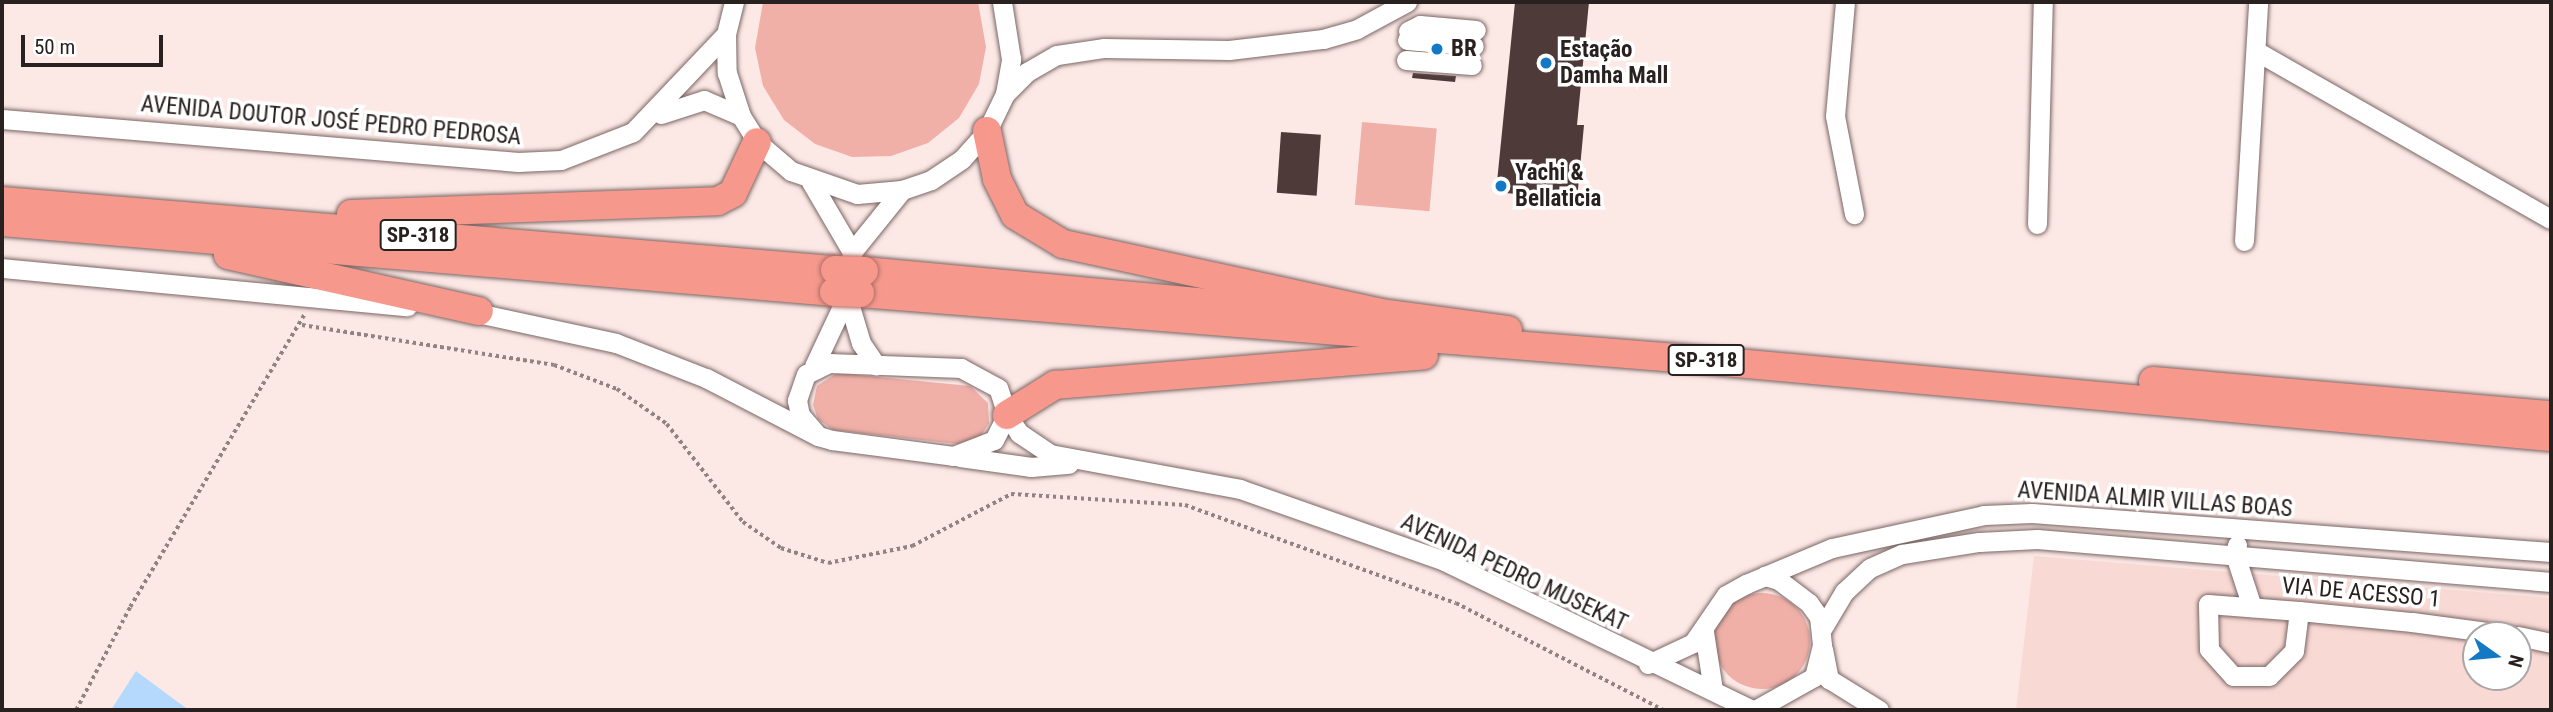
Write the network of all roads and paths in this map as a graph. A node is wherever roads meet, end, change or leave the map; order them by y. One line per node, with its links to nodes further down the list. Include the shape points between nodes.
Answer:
1 (725, 2): 8 (street)
2 (734, 2): 8 (street)
3 (1002, 2): 11 (street, via 1011,59)
4 (1407, 2): 11 (street, via 1357,29 1323,39 1229,50 1104,48 1058,55 1027,72)
5 (1845, 2): 20 (street, via 1835,116)
6 (2043, 2): 24 (street)
7 (2258, 2): 9 (street)
8 (727, 28): 12 (street, via 727,73); 14 (street)
9 (2256, 51): 22 (street); 26 (street)
10 (1473, 55): 10 (street, via 1406,51)
11 (1004, 94): 15 (street)
12 (741, 116): 14 (street, AVENIDA DOUTOR JOSÉ PEDRO PEDROSA, via 704,100 685,102); 16 (street)
13 (2, 119): 14 (street, AVENIDA DOUTOR JOSÉ PEDRO PEDROSA, via 518,162 561,160 633,132)
14 (648, 121)
15 (987, 131): 18 (street, via 962,159); 32 (highway, via 997,179 1015,215 1063,244)
16 (757, 142): 17 (street); 21 (highway, via 733,192 718,201)
17 (811, 182): 18 (street, via 857,194); 28 (street, via 836,217)
18 (902, 190): 28 (street)
19 (2, 201): 21 (highway, SP-318)
20 (1854, 214)
21 (214, 218): 28 (highway, SP-318)
22 (2551, 219)
23 (2, 222): 25 (highway, SP-318)
24 (2037, 224)
25 (169, 235): 28 (highway, SP-318); 30 (highway, via 231,255)
26 (2244, 241)
27 (2, 268): 29 (street, AVENIDA PEDRO MUSEKAT)
28 (849, 279): 32 (highway, SP-318); 33 (street, via 861,343); 34 (street)
29 (308, 296): 30 (street, AVENIDA PEDRO MUSEKAT); 31 (path)
30 (479, 311): 37 (street, AVENIDA PEDRO MUSEKAT, via 616,343 706,377)
31 (302, 325): 56 (path, via 130,607); 57 (path, via 554,365 617,389 667,424 743,523 781,548 828,563 912,546 1011,494 1185,505 1456,603)
32 (1509, 339): 35 (highway, via 1055,385); 36 (highway, SP-318); 38 (highway, SP-318)
33 (876, 365): 34 (street, AVENIDA PEDRO MUSEKAT); 35 (street, AVENIDA PEDRO MUSEKAT, via 961,368 982,375 998,388)
34 (814, 366): 37 (street, via 799,386 797,400 800,415)
35 (1007, 415): 39 (street, via 994,440); 40 (street, AVENIDA PEDRO MUSEKAT, via 1038,449)
36 (2551, 415)
37 (818, 436): 39 (street, AVENIDA PEDRO MUSEKAT)
38 (2551, 437)
39 (953, 456): 40 (street, AVENIDA PEDRO MUSEKAT, via 1031,467)
40 (1084, 463): 53 (street, AVENIDA PEDRO MUSEKAT, via 1168,473 1311,510 1444,561)
41 (2239, 531): 42 (street, AVENIDA ALMIR VILLAS BOAS); 43 (street); 44 (street, AVENIDA ALMIR VILLAS BOAS, via 2032,513 1984,515 1832,548)
42 (2551, 552)
43 (2235, 555): 45 (street, AVENIDA ALMIR VILLAS BOAS); 46 (street); 50 (street, AVENIDA ALMIR VILLAS BOAS, via 2037,539 1919,550 1886,560 1856,579)
44 (1765, 576): 49 (street, via 1726,595); 50 (street, via 1797,592 1819,617)
45 (2551, 582)
46 (2252, 607): 47 (street, VIA DE ACESSO 1); 47 (street, VIA DE ACESSO 1, via 2207,604 2209,649 2223,669 2245,679 2269,676 2288,662)
47 (2299, 611): 48 (street, VIA DE ACESSO 1)
48 (2462, 630)
49 (1704, 632): 53 (street); 54 (street)
50 (1822, 637): 55 (street, via 1829,679); 58 (street, via 1814,677)
51 (2532, 639): 52 (street)
52 (2551, 643)
53 (1648, 664): 54 (street, AVENIDA PEDRO MUSEKAT)
54 (1713, 690): 58 (street, AVENIDA PEDRO MUSEKAT)
55 (1874, 708)
56 (76, 710)
57 (1663, 710)
58 (1754, 710)

